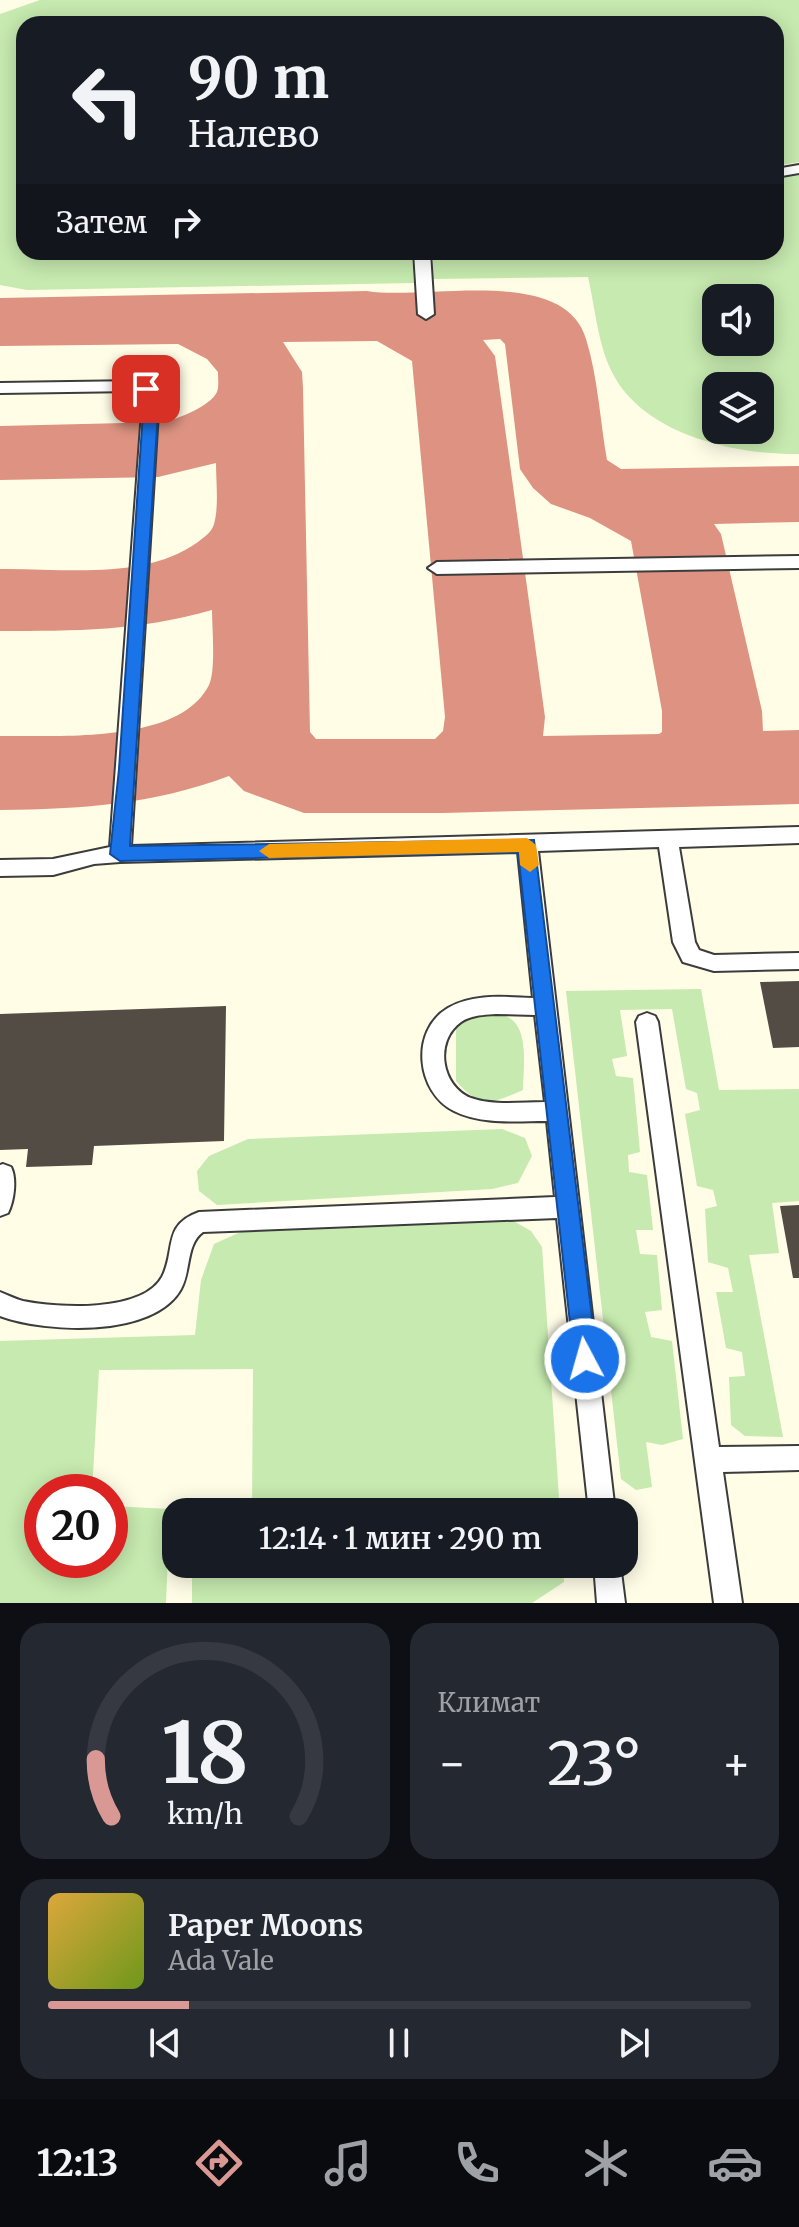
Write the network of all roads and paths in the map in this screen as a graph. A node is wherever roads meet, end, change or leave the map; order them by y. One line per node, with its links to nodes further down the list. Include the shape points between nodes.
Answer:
1 (423, 260): 2 (lane)
2 (426, 314)
3 (0, 388): 9 (lane, via 139,386 151,397)
4 (799, 562): 5 (lane)
5 (437, 568)
6 (799, 835): 7 (lane)
7 (668, 840): 8 (lane); 11 (lane, via 684,942 691,956 714,963)
8 (527, 845): 9 (lane); 12 (lane)
9 (120, 854): 10 (lane, via 53,867)
10 (0, 868)
11 (799, 961)
12 (547, 1007): 14 (lane); 14 (lane, via 468,1009 447,1020 434,1043 435,1078 441,1091 465,1106)
13 (647, 1022): 20 (lane)
14 (557, 1111): 17 (lane)
15 (3, 1174): 16 (lane)
16 (0, 1206)
17 (569, 1207): 18 (lane, via 199,1222 182,1234 170,1286 145,1306 126,1312 34,1315 7,1310); 21 (lane)
18 (0, 1303)
19 (799, 1458): 20 (lane)
20 (708, 1460): 24 (lane)
21 (600, 1498)
22 (608, 1578): 23 (lane)
23 (611, 1603)
24 (728, 1603)

